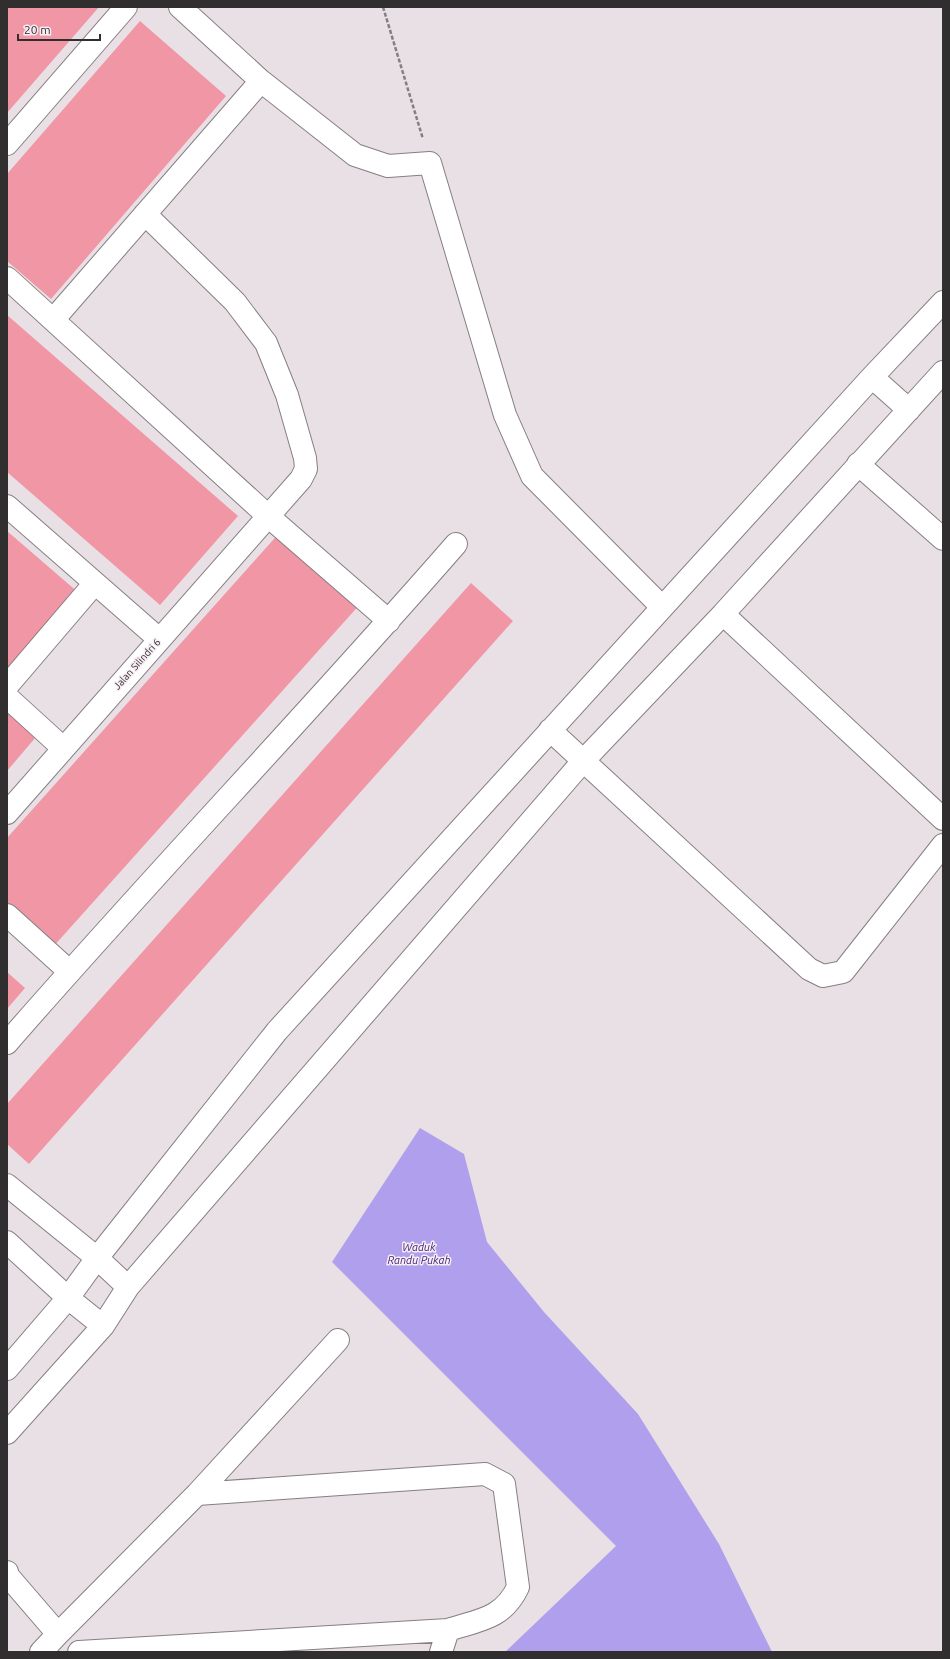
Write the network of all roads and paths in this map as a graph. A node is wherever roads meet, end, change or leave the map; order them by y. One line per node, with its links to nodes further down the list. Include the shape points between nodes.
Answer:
1 (126, 7): 5 (street)
2 (180, 7): 4 (street)
3 (383, 7): 6 (path)
4 (261, 81): 6 (street, via 355,155 388,166); 7 (street)
5 (7, 144)
6 (430, 163): 20 (street, via 505,415 532,476)
7 (145, 214): 10 (street); 16 (street, Jalan Silindri 6, via 235,302 266,343 287,395 306,470)
8 (7, 278): 10 (street)
9 (943, 302): 12 (street)
10 (53, 320): 16 (street)
11 (943, 372): 13 (street)
12 (872, 377): 13 (street); 20 (street)
13 (909, 410): 14 (street)
14 (858, 464): 17 (street); 21 (street)
15 (7, 506): 19 (street)
16 (268, 516): 22 (street); 23 (street, Jalan Silindri 6)
17 (943, 539)
18 (456, 544): 22 (street)
19 (94, 583): 23 (street); 24 (street)
20 (662, 607): 26 (street)
21 (723, 614): 28 (street); 30 (street)
22 (389, 621): 33 (street)
23 (159, 639): 27 (street, Jalan Silindri 6)
24 (7, 686)
25 (7, 697): 27 (street)
26 (550, 730): 28 (street); 37 (street, via 277,1031)
27 (63, 748): 29 (street, Jalan Silindri 6)
28 (584, 760): 31 (street, via 809,968 822,976 843,972); 38 (street)
29 (7, 812)
30 (943, 819)
31 (943, 845)
32 (7, 915): 33 (street)
33 (69, 972): 34 (street)
34 (7, 1043)
35 (7, 1185): 37 (street)
36 (7, 1242): 39 (street)
37 (97, 1258): 38 (street); 39 (street)
38 (128, 1287): 40 (street)
39 (68, 1298): 40 (street); 42 (street)
40 (103, 1326): 43 (street)
41 (338, 1340): 44 (street)
42 (7, 1369)
43 (7, 1432)
44 (197, 1494): 46 (street, via 485,1474 495,1478 504,1484 518,1587 512,1600 496,1615); 47 (street)
45 (7, 1575): 47 (street)
46 (448, 1630): 49 (street); 50 (street)
47 (58, 1634): 48 (street)
48 (41, 1652)
49 (79, 1652)
50 (441, 1652)

